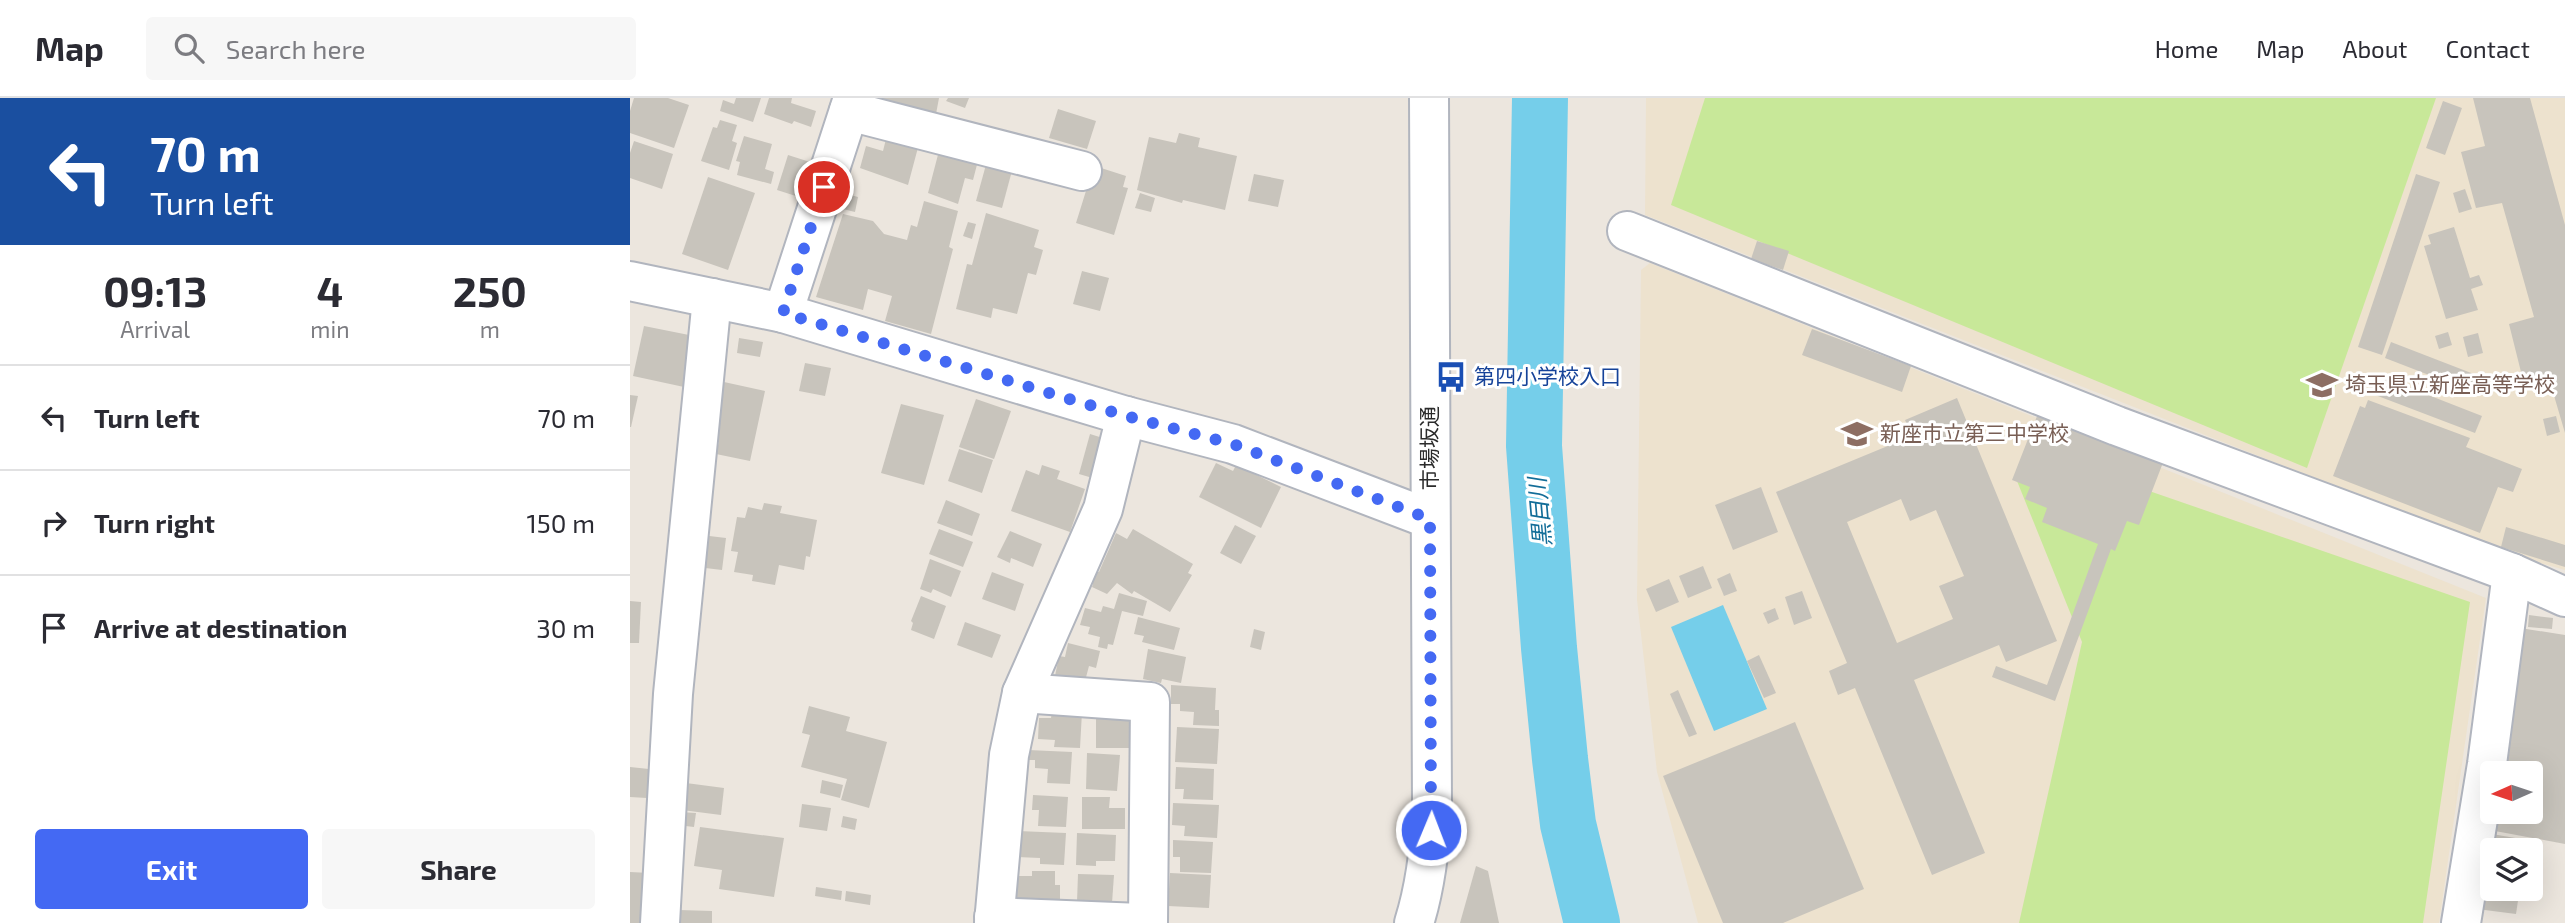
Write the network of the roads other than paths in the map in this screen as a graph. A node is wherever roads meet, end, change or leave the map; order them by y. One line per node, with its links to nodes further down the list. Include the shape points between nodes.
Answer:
1 (1429, 98): 9 (street, 市場坂通)
2 (851, 104): 3 (street); 7 (street)
3 (1082, 171)
4 (1627, 231): 10 (street, via 2118,426)
5 (630, 281): 6 (street)
6 (712, 298): 7 (street); 14 (street, via 673,694)
7 (783, 313): 8 (street)
8 (1126, 416): 9 (street, via 1233,444); 12 (street, via 1103,509)
9 (1430, 519): 17 (street, 市場坂通, via 1430,851)
10 (2512, 573): 11 (street); 18 (street)
11 (2565, 597)
12 (1023, 693): 13 (street, via 1009,755); 16 (street, via 1150,702)
13 (994, 920): 15 (street)
14 (660, 923)
15 (1141, 923)
16 (1148, 923)
17 (1414, 923)
18 (2461, 923)

